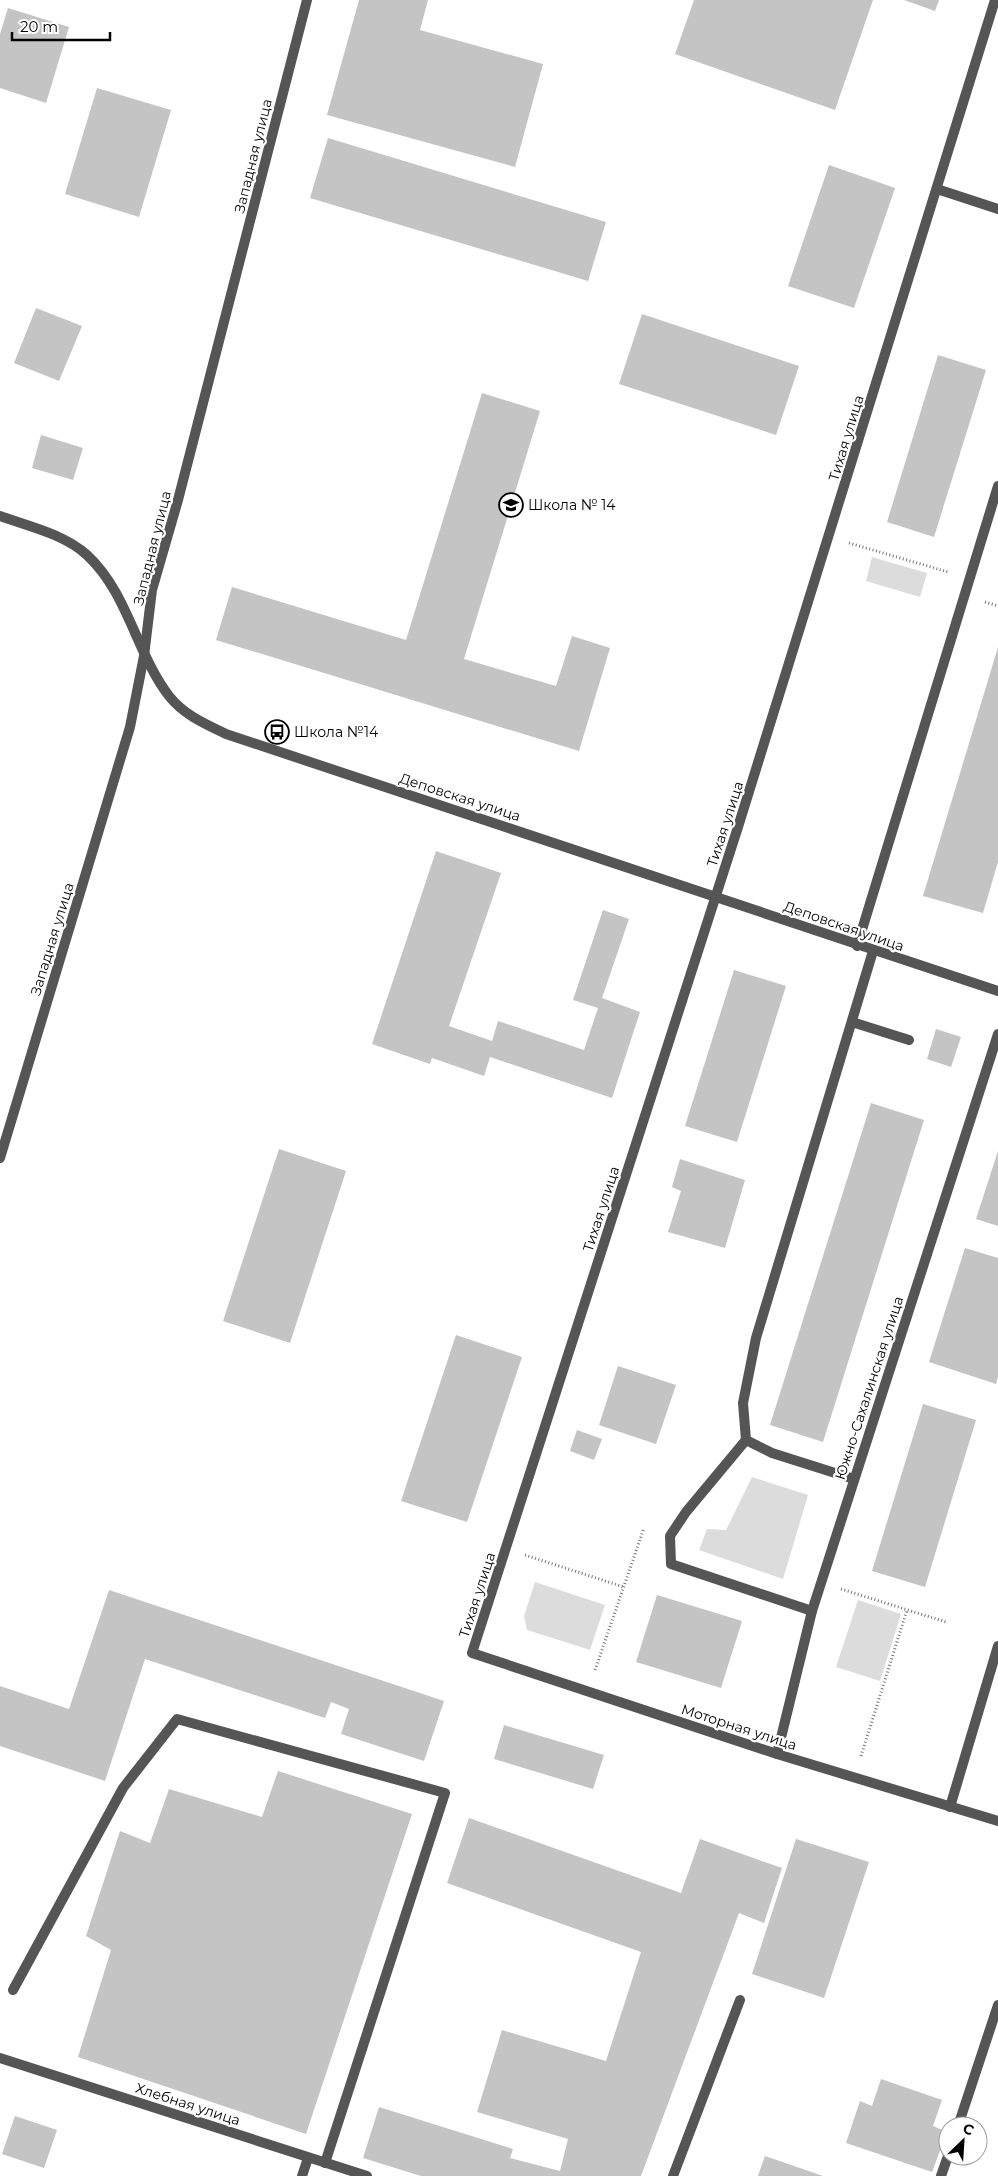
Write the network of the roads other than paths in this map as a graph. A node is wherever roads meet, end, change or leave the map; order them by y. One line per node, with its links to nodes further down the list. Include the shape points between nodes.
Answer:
1 (307, 0): 7 (street, Западная улица, via 152,590)
2 (995, 0): 3 (street, Тихая улица)
3 (937, 189): 4 (street); 8 (street, Тихая улица)
4 (998, 209)
5 (998, 486): 9 (street)
6 (0, 516): 7 (street, Деповская улица, via 54,535 86,554 111,582)
7 (144, 656): 8 (street, Деповская улица, via 170,697 193,718 226,734); 15 (street, Западная улица, via 130,727)
8 (716, 896): 9 (street, Деповская улица); 20 (street, Тихая улица)
9 (857, 946): 10 (street, Деповская улица)
10 (873, 952): 11 (street, Деповская улица); 12 (street)
11 (998, 991)
12 (852, 1022): 14 (street); 16 (street, via 756,1338 743,1403)
13 (998, 1034): 17 (street, Южно-Сахалинская улица)
14 (909, 1040)
15 (0, 1158)
16 (746, 1440): 17 (street, via 772,1453); 18 (street, via 670,1536 671,1564)
17 (854, 1479): 18 (street, Южно-Сахалинская улица)
18 (812, 1611): 21 (street, Южно-Сахалинская улица)
19 (998, 1646): 22 (street)
20 (472, 1653): 21 (street, Моторная улица)
21 (777, 1754): 22 (street, Моторная улица)
22 (950, 1806): 23 (street, Моторная улица)
23 (998, 1821)
24 (13, 1990): 30 (street, via 123,1788 178,1719 445,1794)
25 (740, 2000): 33 (street)
26 (998, 2005): 28 (street)
27 (0, 2058): 29 (street, Хлебная улица)
28 (961, 2116)
29 (308, 2158): 30 (street, Хлебная улица); 31 (street)
30 (325, 2163): 32 (street, Хлебная улица)
31 (302, 2176)
32 (367, 2176)
33 (673, 2176)

